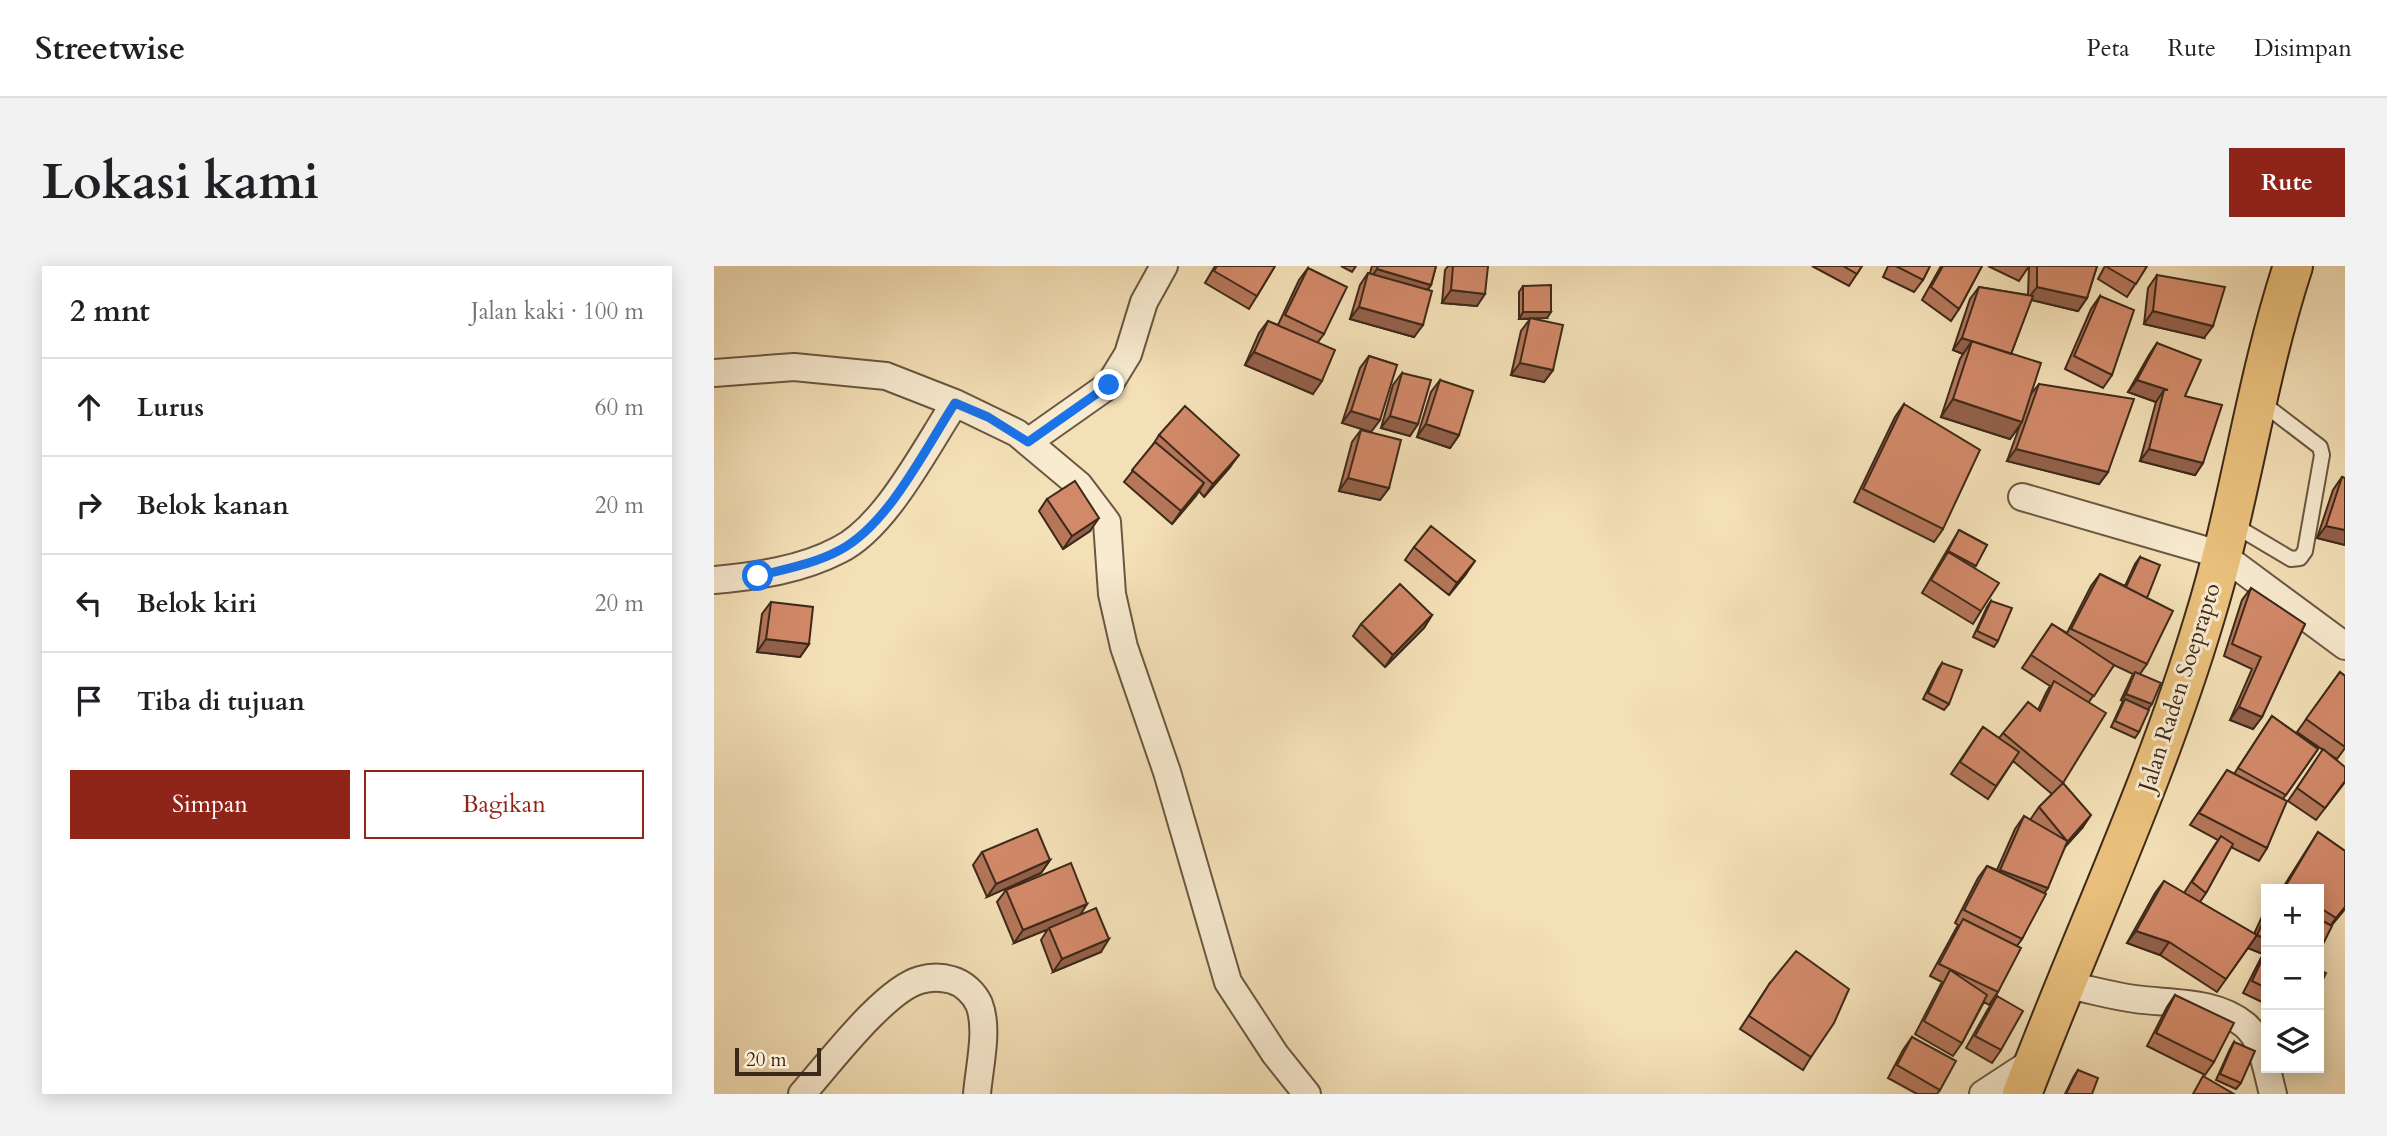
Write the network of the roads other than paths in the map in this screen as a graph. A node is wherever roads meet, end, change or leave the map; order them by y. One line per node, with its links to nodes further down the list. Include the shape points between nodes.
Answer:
1 (1164, 266): 6 (street, via 1144,302 1128,354 1109,385)
2 (2293, 266): 4 (highway, Jalan Raden Soeprapto)
3 (714, 373): 5 (street, via 794,367 886,376)
4 (2257, 399): 8 (highway, Jalan Raden Soeprapto); 8 (lane, via 2320,447 2305,551 2300,558 2291,559)
5 (955, 403): 6 (street); 9 (street, via 883,514 842,550 758,576)
6 (1028, 442): 15 (street, via 1079,485 1107,522 1112,594 1124,647 1171,784 1228,982)
7 (2022, 497): 8 (street)
8 (2225, 538): 10 (street); 11 (highway, Jalan Raden Soeprapto, via 2204,621 2146,792)
9 (714, 580)
10 (2345, 646)
11 (2066, 985): 12 (highway, Jalan Raden Soeprapto); 17 (street, via 2135,999 2181,1002 2244,1024 2258,1042)
12 (2028, 1077): 16 (street)
13 (802, 1094): 14 (street, via 900,991 920,980 940,978 969,989 979,1004 982,1031)
14 (977, 1094)
15 (1307, 1094)
16 (1983, 1094)
17 (2273, 1094)

